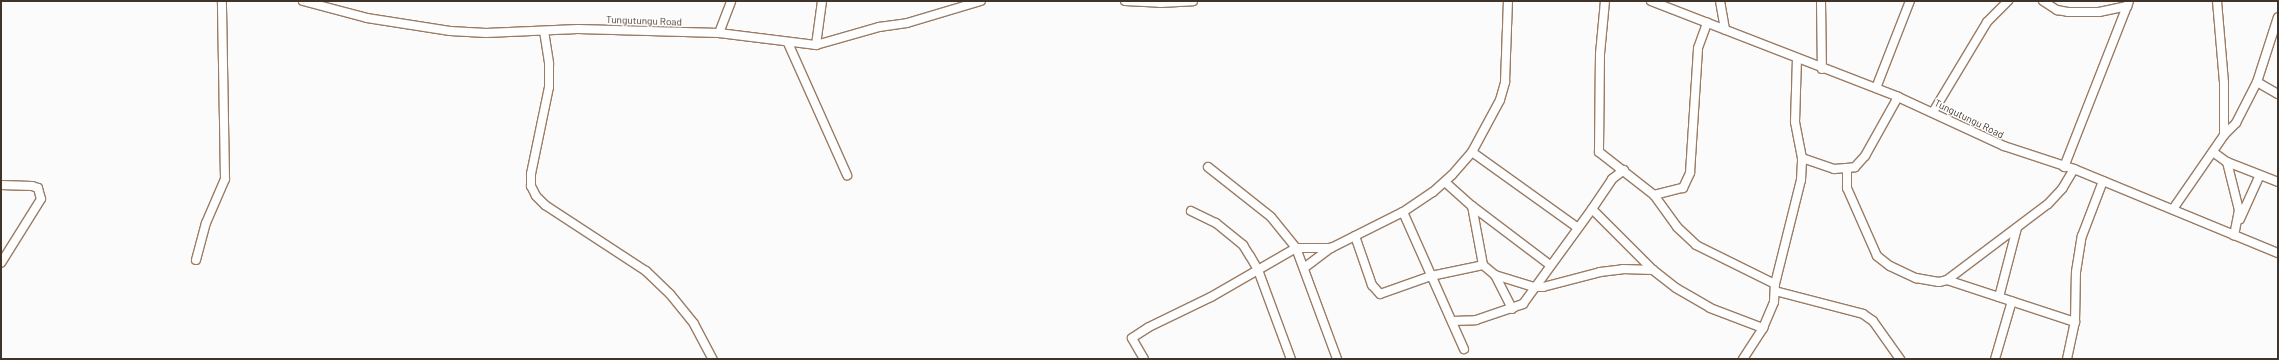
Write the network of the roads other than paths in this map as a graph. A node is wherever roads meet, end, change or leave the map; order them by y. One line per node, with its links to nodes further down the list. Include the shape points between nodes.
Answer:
1 (222, 1): 62 (street, via 226,179 206,223)
2 (303, 1): 21 (street, Tungutungu Road, via 367,18 450,31)
3 (731, 1): 22 (street)
4 (822, 1): 24 (street)
5 (981, 1): 24 (street, Tungutungu Road, via 907,23 872,29)
6 (1125, 1): 7 (street)
7 (1193, 1)
8 (1508, 1): 33 (street, via 1505,82 1500,100)
9 (1605, 1): 41 (street, via 1600,54 1597,144 1604,157)
10 (1651, 1): 19 (street, Tungutungu Road)
11 (1720, 1): 20 (street)
12 (1821, 1): 26 (street)
13 (1910, 1): 28 (street)
14 (2008, 1): 31 (street, via 1987,22)
15 (2043, 1): 17 (street, via 2057,10 2068,12 2099,12)
16 (2217, 1): 32 (street, via 2224,83)
17 (2128, 4): 38 (street)
18 (2278, 17): 27 (street)
19 (1707, 23): 20 (street, Tungutungu Road); 48 (street, via 1698,48 1690,173 1683,188)
20 (1725, 30): 25 (street, Tungutungu Road)
21 (544, 31): 22 (street, Tungutungu Road); 81 (street, via 549,64 549,87 532,174 531,186 536,196 545,205 646,271 670,294 694,324)
22 (719, 33): 23 (street, Tungutungu Road)
23 (788, 43): 24 (street, Tungutungu Road); 42 (street)
24 (816, 45)
25 (1796, 58): 26 (street, Tungutungu Road); 35 (street, via 1795,122)
26 (1822, 69): 28 (street, Tungutungu Road)
27 (2257, 82): 29 (street); 32 (street, via 2236,123)
28 (1876, 88): 30 (street, Tungutungu Road)
29 (2278, 94)
30 (1898, 97): 31 (street, Tungutungu Road); 39 (street, via 1888,119 1865,156 1855,167)
31 (1933, 112): 38 (street, Tungutungu Road, via 2004,146)
32 (2224, 135): 34 (street)
33 (1472, 152): 45 (street); 55 (street)
34 (2214, 152): 36 (street); 51 (street)
35 (1802, 158): 39 (street, via 1834,169); 73 (street, via 1798,197)
36 (2227, 162): 43 (street); 54 (street, via 2239,210)
37 (1208, 167): 59 (street, via 1272,217)
38 (2064, 167): 40 (street, Tungutungu Road)
39 (1847, 169): 71 (street, via 1847,188 1877,256 1890,266 1916,278 1929,282)
40 (2074, 169): 44 (street, Tungutungu Road); 56 (street, via 2062,189)
41 (1624, 170): 48 (street); 50 (street, via 1612,179)
42 (847, 175)
43 (2259, 177): 46 (street); 54 (street)
44 (2103, 181): 51 (street, Tungutungu Road); 78 (street, via 2082,236 2076,272)
45 (1445, 182): 49 (street); 53 (street)
46 (2278, 182)
47 (1, 185): 63 (street, via 38,188 41,199)
48 (1654, 196): 73 (street, via 1677,227 1696,245)
49 (1472, 206): 64 (street); 65 (street)
50 (1592, 209): 55 (street); 68 (street)
51 (2173, 209): 58 (street, Tungutungu Road)
52 (1191, 211): 67 (street, via 1216,223 1243,245)
53 (1403, 212): 57 (street); 70 (street)
54 (2238, 222): 58 (street)
55 (1578, 228): 65 (street)
56 (2017, 228): 71 (street); 74 (street)
57 (1355, 236): 60 (street); 70 (street, via 1372,286 1380,294)
58 (2234, 236): 61 (street, Tungutungu Road)
59 (1296, 248): 60 (street); 66 (street); 67 (street)
60 (1331, 248): 66 (street)
61 (2278, 253)
62 (196, 260)
63 (1, 263)
64 (1483, 265): 69 (street); 70 (street)
65 (1550, 265): 72 (street)
66 (1304, 268): 84 (street)
67 (1258, 270): 82 (street, via 1132,338); 83 (street)
68 (1653, 270): 72 (street, via 1623,269 1600,272); 79 (street, via 1676,288 1710,308)
69 (1495, 275): 72 (street); 76 (street)
70 (1431, 276): 77 (street)
71 (1947, 280): 74 (street)
72 (1534, 287): 76 (street, via 1523,304)
73 (1775, 287): 79 (street, via 1774,302); 86 (street, via 1863,314 1873,321)
74 (1999, 297): 75 (street)
75 (2012, 301): 78 (street); 87 (street)
76 (1512, 309): 77 (street, via 1476,320)
77 (1452, 321): 80 (street)
78 (2075, 322): 88 (street)
79 (1763, 328): 85 (street)
80 (1464, 349)
81 (713, 359)
82 (1144, 359)
83 (1291, 359)
84 (1337, 359)
85 (1743, 359)
86 (1900, 359)
87 (1995, 359)
88 (2068, 359)

